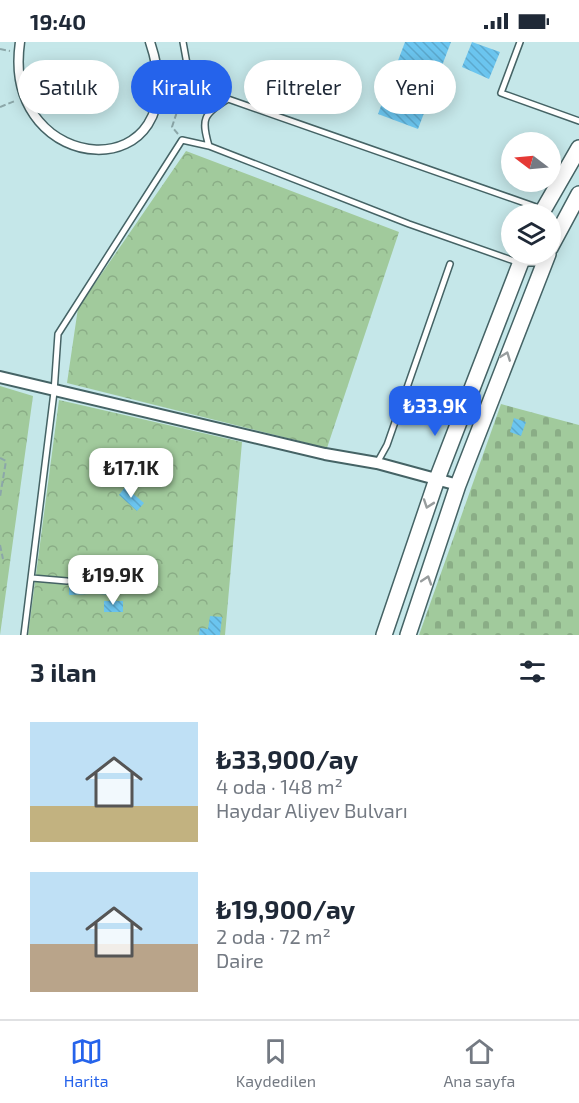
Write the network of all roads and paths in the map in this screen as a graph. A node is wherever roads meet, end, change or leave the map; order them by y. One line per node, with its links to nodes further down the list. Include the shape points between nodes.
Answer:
1 (20, 42): 6 (street)
2 (150, 42): 7 (street)
3 (183, 42): 8 (lane)
4 (520, 42): 16 (lane, via 501,93)
5 (0, 49): 6 (path)
6 (15, 53): 9 (street)
7 (156, 60)
8 (186, 60)
9 (11, 73)
10 (232, 100): 22 (lane)
11 (15, 101): 12 (path)
12 (0, 107)
13 (149, 114): 18 (street, via 131,136 108,148 82,152)
14 (176, 114): 17 (path, via 172,127)
15 (208, 114): 19 (lane, via 203,126)
16 (579, 121)
17 (182, 140): 19 (lane); 30 (lane, via 58,334)
18 (52, 143)
19 (209, 146): 25 (lane, via 409,224)
20 (579, 148): 23 (main road)
21 (579, 194): 24 (main road)
22 (519, 204)
23 (549, 204)
24 (561, 228)
25 (501, 252)
26 (450, 264): 32 (lane, via 387,446)
27 (520, 264): 33 (main road)
28 (544, 264): 34 (main road, one-way to 28)
29 (0, 377): 30 (street)
30 (54, 392): 32 (street); 38 (lane)
31 (0, 458): 35 (path, via 6,461)
32 (377, 463): 33 (street)
33 (437, 479): 34 (street); 41 (main road, one-way to 41)
34 (458, 485): 42 (main road, one-way to 34)
35 (0, 497)
36 (0, 545): 37 (path)
37 (1, 560)
38 (32, 578): 39 (lane); 40 (lane)
39 (67, 581)
40 (24, 635)
41 (384, 635)
42 (408, 635)

